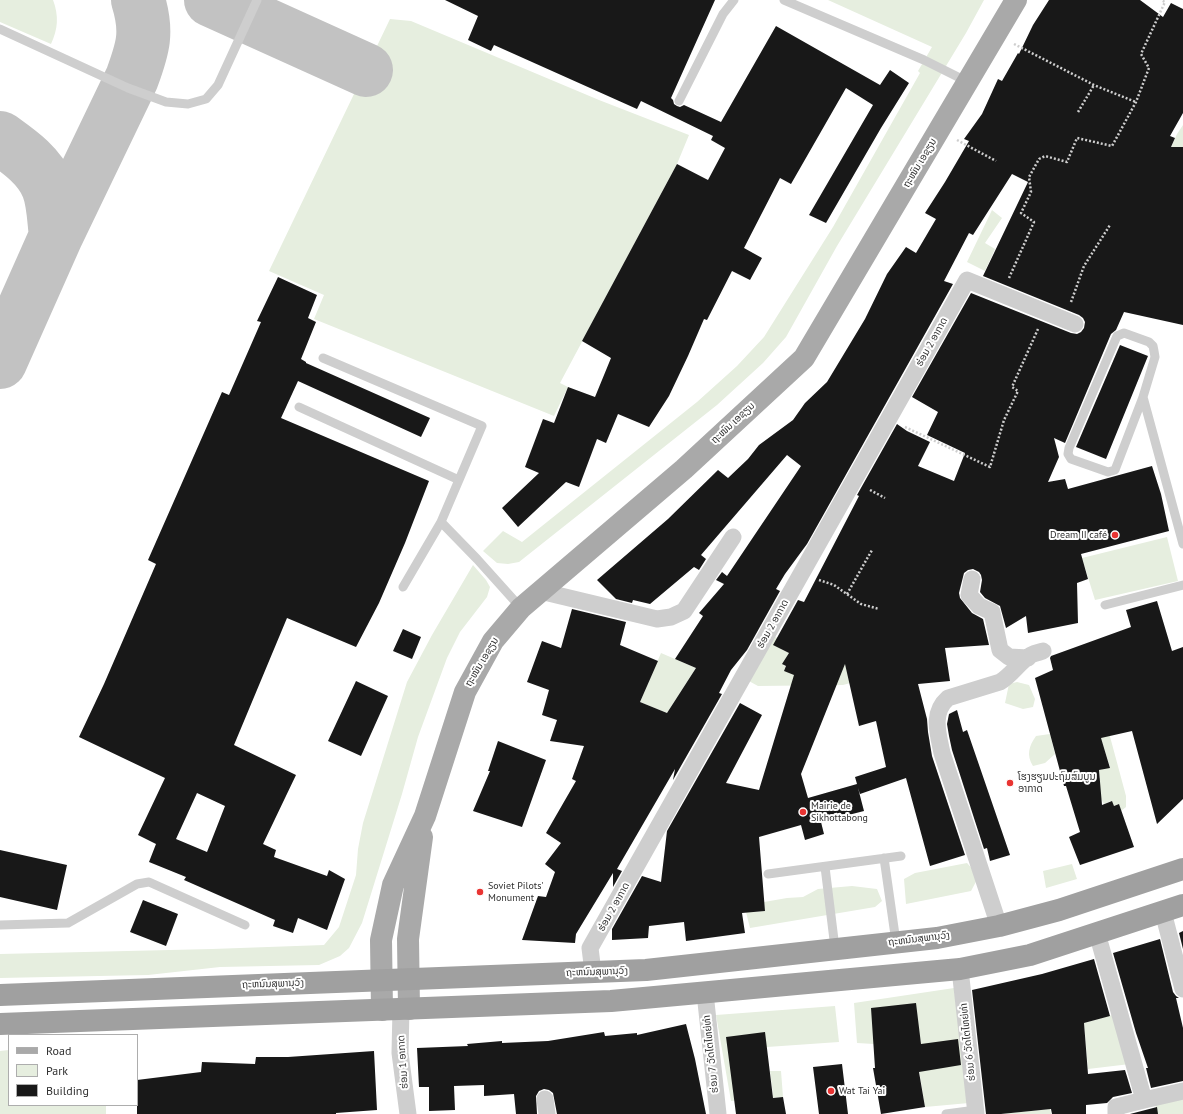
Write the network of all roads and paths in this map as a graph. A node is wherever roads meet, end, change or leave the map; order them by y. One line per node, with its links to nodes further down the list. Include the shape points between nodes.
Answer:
1 (257, 0): 8 (lane, via 218,85 206,99 188,104 166,102 128,88)
2 (734, 0): 12 (lane, via 723,14)
3 (784, 0): 10 (lane, via 924,60)
4 (1016, 0): 9 (main road, ຖະໜົນ ເອຊຽນ)
5 (1161, 0): 7 (path)
6 (1168, 0): 7 (path)
7 (1165, 2): 13 (path, via 1141,54 1149,68)
8 (0, 29)
9 (995, 35): 10 (main road, ຖະໜົນ ເອຊຽນ); 11 (path)
10 (968, 82): 15 (main road, ຖະໜົນ ເອຊຽນ)
11 (1094, 85): 13 (path); 14 (path)
12 (679, 101)
13 (1136, 102): 18 (path, via 1112,146 1077,138 1067,162 1045,156 1039,159 1029,177 1031,192 1021,213 1034,222)
14 (1078, 112)
15 (939, 131): 16 (path); 34 (main road, ຖະໜົນ ເອຊຽນ, via 804,358 684,469)
16 (996, 161)
17 (1110, 225): 20 (path, via 1084,266)
18 (1002, 294): 19 (street); 24 (street, ຮ່ອມ 2 ອາກາດ, via 967,280)
19 (1046, 312): 20 (street); 24 (path, via 1012,387 1018,391 1004,420 990,468)
20 (1070, 322)
21 (323, 358): 25 (lane, via 482,426)
22 (1143, 397): 22 (lane, via 1155,357 1153,346 1149,342 1124,333 1117,336 1114,343 1070,448 1068,454 1071,459 1108,472 1115,470); 28 (lane)
23 (299, 406): 25 (lane)
24 (888, 419): 30 (street, ຮ່ອມ 2 ອາກາດ)
25 (459, 480): 26 (lane)
26 (441, 522): 33 (lane); 37 (lane)
27 (733, 537): 34 (street, via 684,611 671,617 657,619)
28 (1183, 544)
29 (872, 550): 35 (path)
30 (801, 575): 35 (path, via 834,586); 56 (street, ຮ່ອມ 2 ອາກາດ, via 590,948)
31 (972, 579): 40 (street, via 970,595 979,606 992,612 1000,650 1009,656)
32 (1183, 585): 36 (lane)
33 (403, 587)
34 (540, 591): 37 (main road, ຖະໜົນ ເອຊຽນ)
35 (847, 594): 38 (path, via 861,604)
36 (1105, 605)
37 (521, 608): 41 (main road, ຖະໜົນ ເອຊຽນ, via 493,642 464,692)
38 (879, 609)
39 (1043, 651): 40 (street)
40 (1028, 658): 51 (street, via 1008,678 1000,682 948,698 942,703 936,724 942,753)
41 (425, 816): 57 (main road, ຖະໜົນ ເອຊຽນ, via 408,939); 58 (main road, ຖະໜົນ ເອຊຽນ, via 393,885 381,940)
42 (901, 856): 43 (lane)
43 (884, 858): 44 (lane); 53 (lane)
44 (825, 867): 46 (lane); 54 (lane)
45 (1183, 869): 51 (highway, ຖະຫນົນສຸພານຸວົງ, via 1066,908)
46 (768, 874)
47 (1183, 905): 48 (highway)
48 (1163, 912): 52 (highway); 59 (street)
49 (245, 924): 50 (lane, via 149,882 137,884 68,922)
50 (0, 925)
51 (999, 926): 53 (highway, ຖະຫນົນສຸພານຸວົງ, via 937,938)
52 (1097, 933): 55 (highway, via 1030,954); 65 (street)
53 (896, 942): 54 (highway, ຖະຫນົນສຸພານຸວົງ)
54 (834, 948): 56 (highway, ຖະຫນົນສຸພານຸວົງ, via 646,970)
55 (960, 969): 60 (highway); 66 (street, ຮ່ອມ 6 ວັດໄຕໄຫຍ່ທ່າ)
56 (593, 972): 57 (highway, ຖະຫນົນສຸພານຸວົງ)
57 (409, 979): 58 (highway, ຖະຫນົນສຸພານຸວົງ); 62 (main road, ຖະໜົນ ເອຊຽນ)
58 (382, 980): 61 (highway, ຖະຫນົນສຸພານຸວົງ); 62 (main road, ຖະໜົນ ເອຊຽນ)
59 (1183, 988)
60 (705, 993): 62 (highway, via 612,1002); 68 (street, ຮ່ອມ 7 ວັດໄຕໄຫຍ່ທ່າ)
61 (0, 995)
62 (398, 1009): 63 (highway); 67 (street, ຮ່ອມ 1 ອາກາດ, via 400,1053)
63 (0, 1024)
64 (1183, 1091): 65 (street)
65 (1144, 1100): 70 (street, via 1116,1107)
66 (976, 1112): 69 (lane)
67 (408, 1114)
68 (718, 1114)
69 (946, 1114)
70 (1116, 1114)

